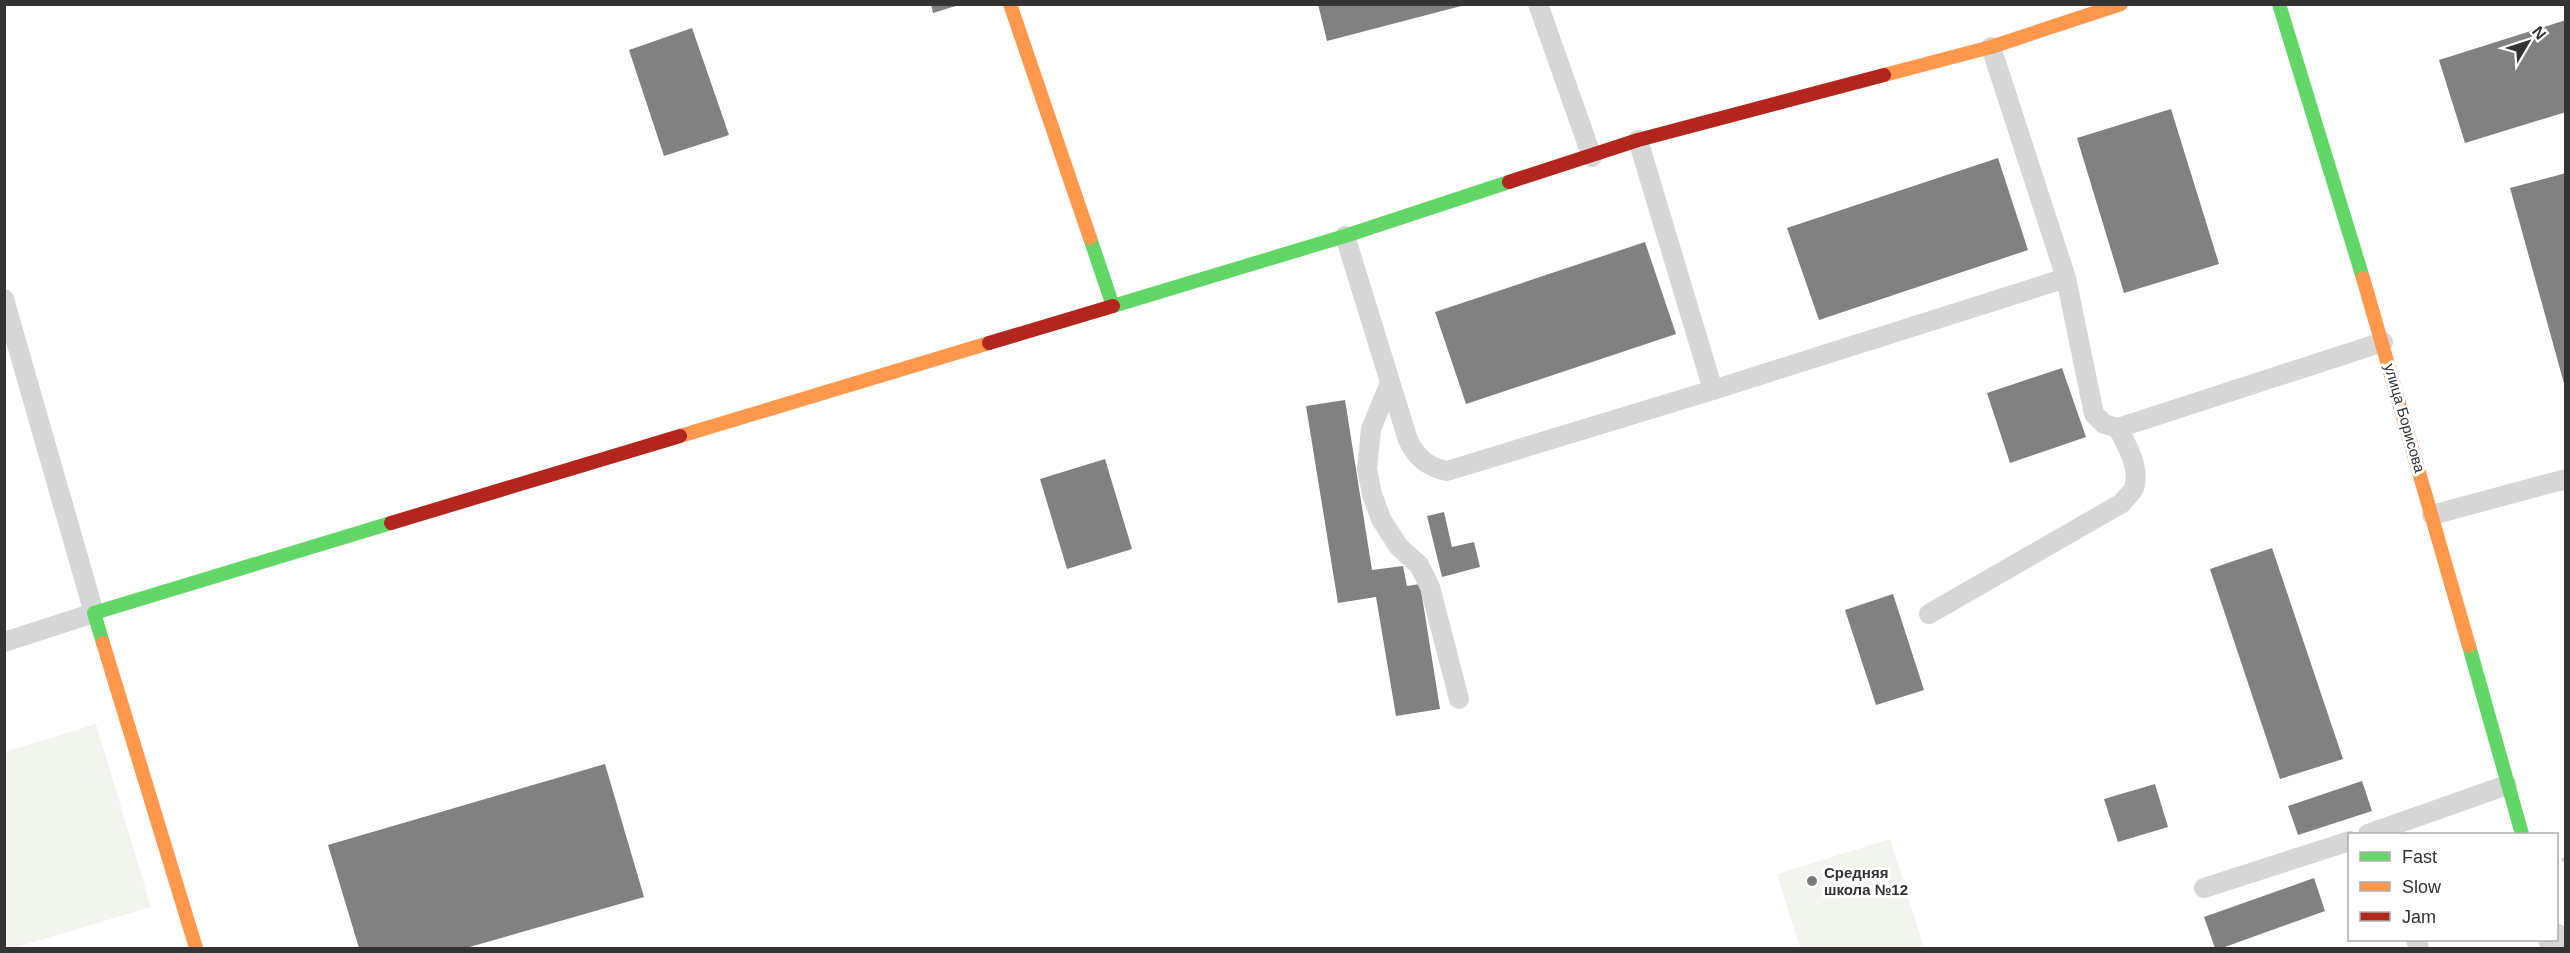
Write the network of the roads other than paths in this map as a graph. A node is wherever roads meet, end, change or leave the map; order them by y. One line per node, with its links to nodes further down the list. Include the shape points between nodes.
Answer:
1 (1010, 4): 11 (street)
2 (1538, 4): 7 (lane)
3 (2121, 4): 5 (street)
4 (2279, 4): 12 (street, улица Борисова)
5 (1991, 47): 6 (street); 9 (lane)
6 (1638, 140): 7 (street); 14 (lane)
7 (1592, 157): 8 (street)
8 (1345, 236): 11 (street); 13 (lane)
9 (2066, 278): 14 (lane); 15 (lane, via 2094,414 2104,424)
10 (4, 299): 18 (lane)
11 (1113, 306): 18 (street)
12 (2383, 342): 15 (lane); 17 (street, улица Борисова)
13 (1390, 383): 14 (lane, via 1413,452 1423,462 1446,471); 21 (lane, via 1371,429 1367,469 1372,494 1399,547 1419,565 1430,587)
14 (1713, 390)
15 (2118, 428): 19 (lane, via 2136,472 2134,489 2122,503)
16 (2565, 479): 17 (lane)
17 (2432, 515): 22 (street, улица Борисова)
18 (94, 613): 20 (lane); 27 (street)
19 (1929, 614)
20 (4, 642)
21 (1460, 699)
22 (2507, 785): 23 (lane); 24 (street, улица Борисова)
23 (2377, 833)
24 (2522, 833)
25 (2348, 841): 26 (lane)
26 (2204, 888)
27 (196, 948)

